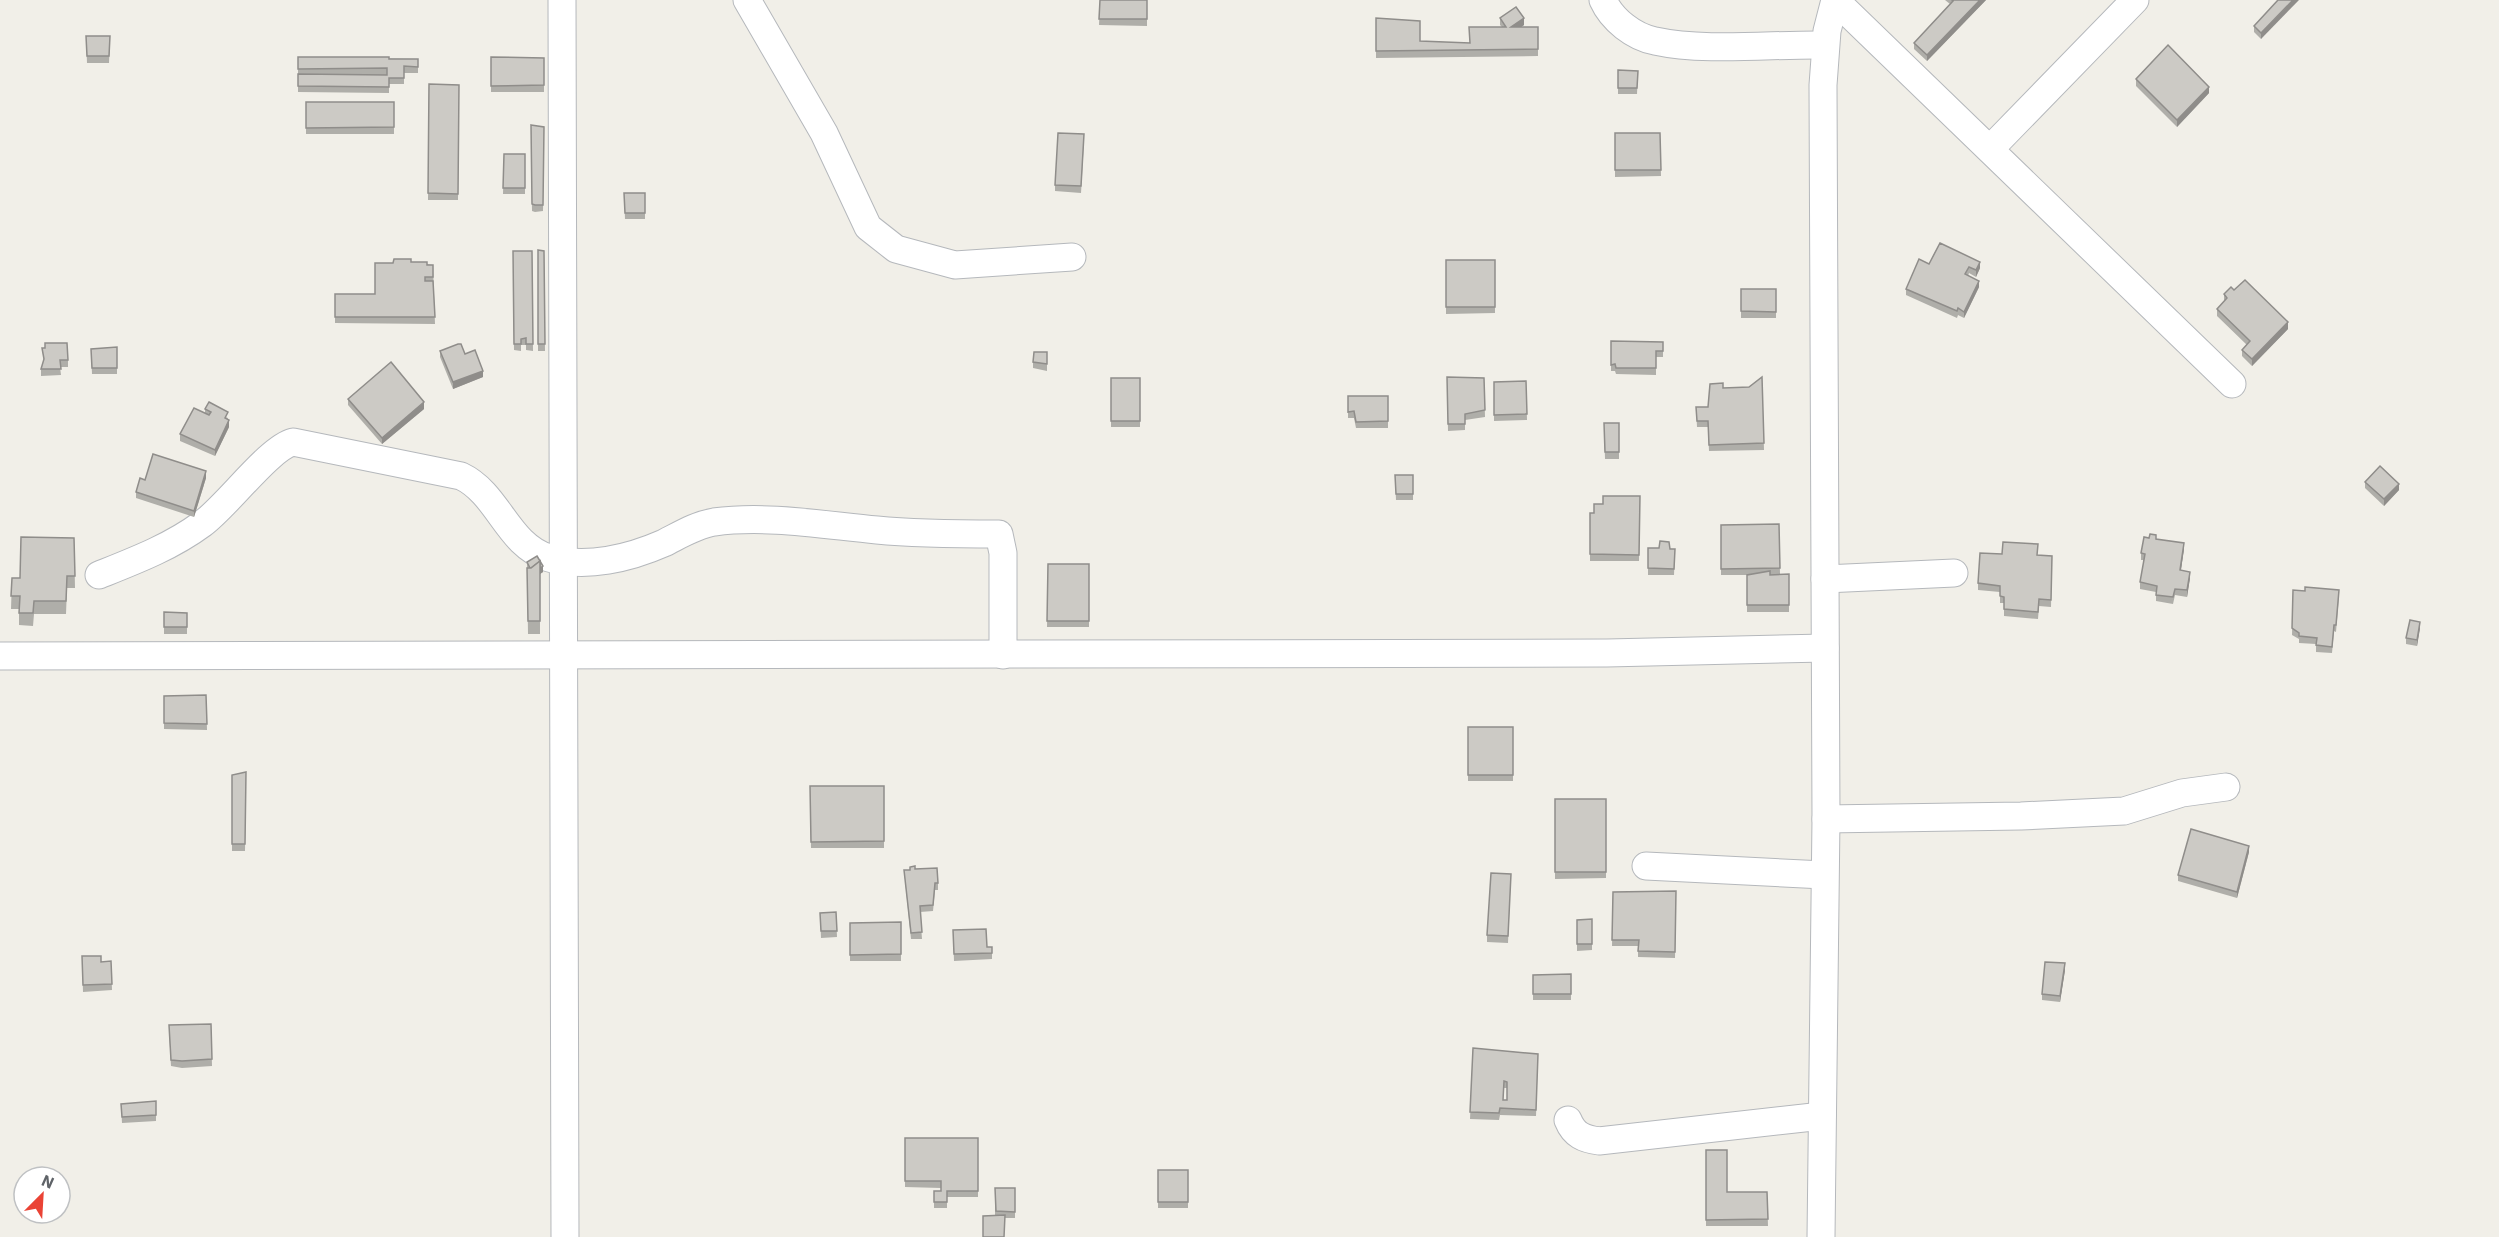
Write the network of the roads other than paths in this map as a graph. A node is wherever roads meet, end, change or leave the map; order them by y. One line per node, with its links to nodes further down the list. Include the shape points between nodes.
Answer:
1 (562, 0): 9 (street)
2 (747, 0): 7 (street, via 824,133 868,227 896,249 955,265)
3 (1603, 0): 5 (street, via 1612,16 1653,41 1719,46)
4 (2135, 0): 6 (street)
5 (1825, 45): 6 (street, via 1835,0); 12 (street)
6 (1991, 148): 8 (street)
7 (1072, 257)
8 (2232, 384)
9 (565, 562): 11 (street, via 547,557 516,537 478,486 461,476 293,442 281,447 201,525 152,553); 14 (street); 15 (street, via 618,560 705,524 744,518 907,533 999,534 1004,553)
10 (1954, 573): 12 (street)
11 (99, 575)
12 (1825, 579): 13 (street)
13 (1825, 648): 15 (street, via 1607,653); 18 (street)
14 (566, 655): 15 (street); 16 (street); 23 (street)
15 (1003, 655)
16 (0, 656)
17 (2226, 787): 18 (street, via 2182,793 2124,811)
18 (1826, 819): 20 (street)
19 (1646, 866): 20 (street)
20 (1824, 875): 21 (street)
21 (1822, 1116): 22 (street, via 1599,1141 1586,1140 1571,1128); 24 (street)
22 (1568, 1120)
23 (566, 1237)
24 (1821, 1237)

